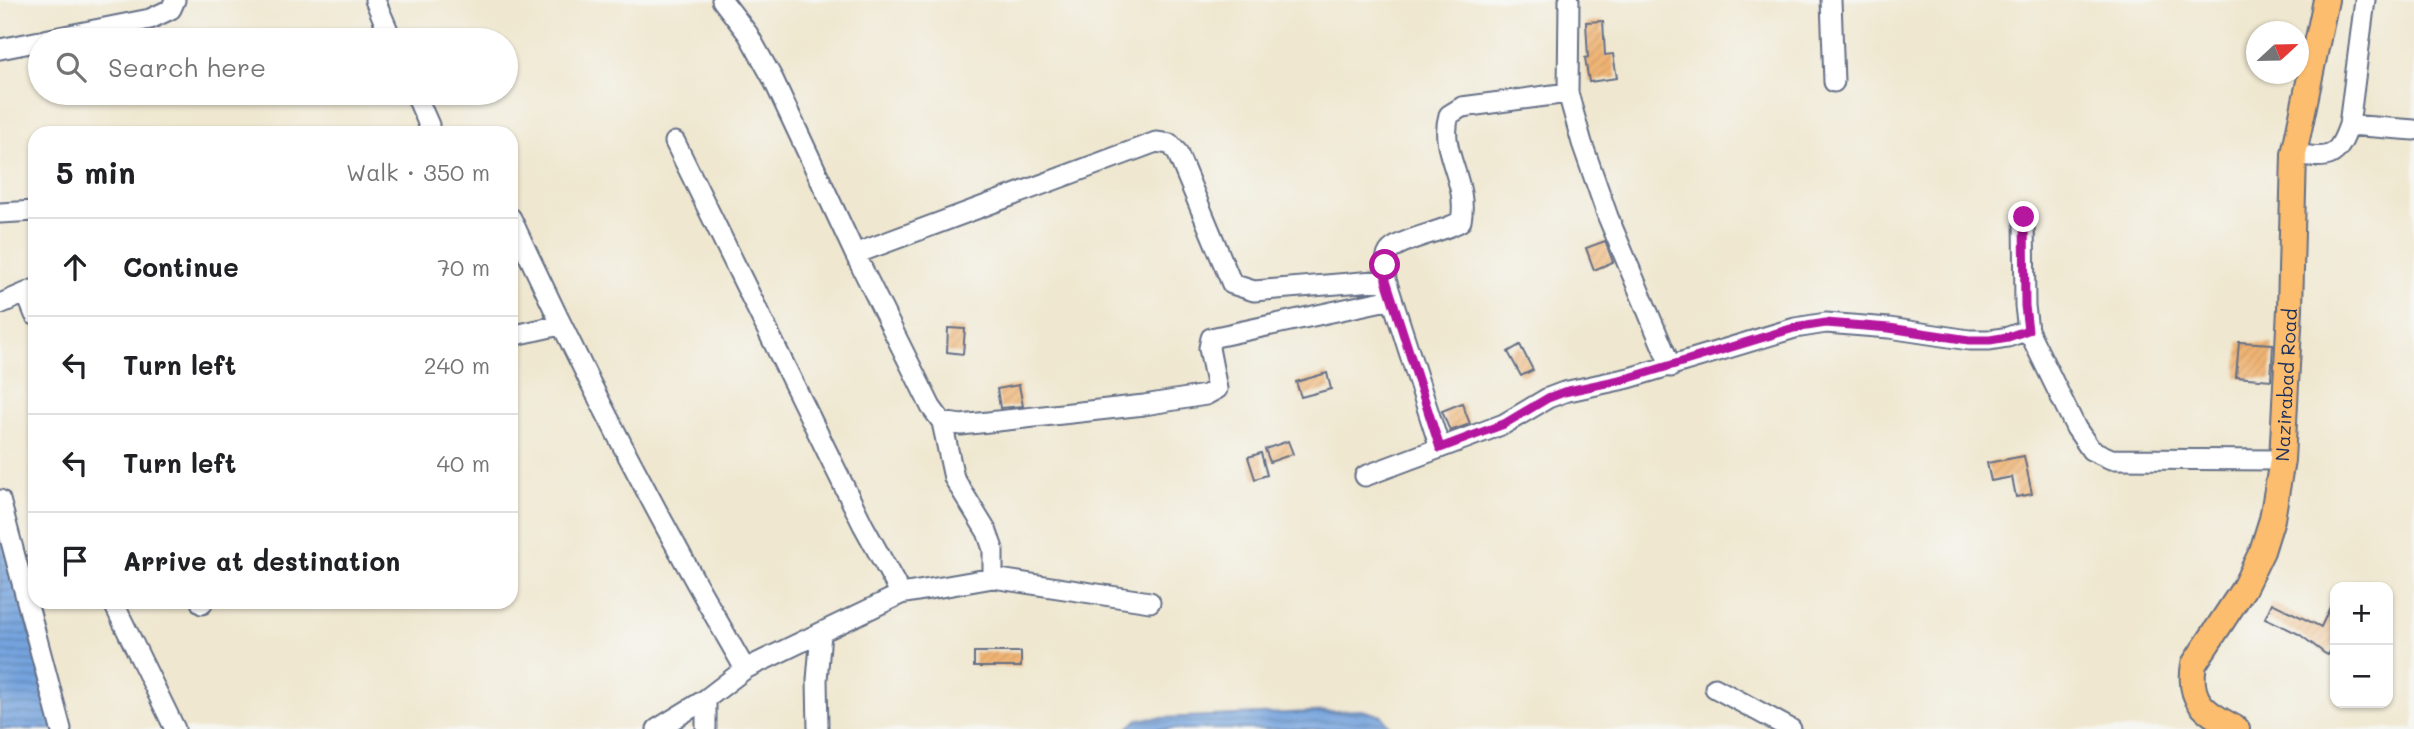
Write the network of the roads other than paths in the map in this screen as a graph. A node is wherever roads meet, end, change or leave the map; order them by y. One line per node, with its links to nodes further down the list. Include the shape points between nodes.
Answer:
1 (174, 0): 8 (street, via 171,9 150,19)
2 (375, 0): 9 (street)
3 (722, 0): 24 (street, via 773,79)
4 (1569, 0): 13 (street)
5 (1831, 0): 12 (street)
6 (2326, 0): 19 (main road, Nazirabad Road)
7 (2365, 0): 15 (street)
8 (106, 28)
9 (387, 28)
10 (28, 44): 11 (street)
11 (0, 49)
12 (1834, 82)
13 (1568, 93): 25 (street, via 1462,107 1449,115 1445,128 1463,194 1461,220 1395,246 1387,254); 32 (street, via 1608,217)
14 (420, 105): 16 (street)
15 (2349, 125): 17 (street); 19 (street, via 2336,153)
16 (429, 126)
17 (2414, 130)
18 (675, 142): 40 (street)
19 (2310, 156): 35 (main road, Nazirabad Road, via 2290,309)
20 (28, 211): 21 (street)
21 (0, 213)
22 (2024, 217): 30 (street)
23 (518, 233): 29 (street)
24 (855, 254): 25 (street, via 1156,142 1170,144 1177,152 1232,284 1254,291); 33 (street)
25 (1386, 280): 27 (street)
26 (28, 292): 28 (street)
27 (1392, 299): 33 (street, via 1211,338 1217,390 1206,395 1001,421); 34 (street)
28 (0, 304)
29 (560, 325): 31 (street); 45 (street)
30 (2028, 330): 32 (street, via 2008,337 1969,340 1826,323 1794,328); 35 (street, via 2091,450 2111,459)
31 (518, 334)
32 (1671, 367): 34 (street, via 1564,392 1504,424)
33 (942, 422): 39 (street, via 954,478 988,532)
34 (1440, 448): 36 (street)
35 (2282, 460): 54 (main road, Nazirabad Road, via 2262,551 2244,588 2194,664 2192,689 2200,704)
36 (1365, 476)
37 (0, 500): 38 (street)
38 (28, 575)
39 (993, 578): 40 (street); 41 (street)
40 (901, 594): 44 (street)
41 (1150, 602)
42 (35, 609): 48 (street)
43 (116, 609): 49 (street)
44 (821, 633): 45 (street); 52 (street)
45 (745, 669): 47 (street)
46 (1715, 688): 53 (street)
47 (706, 699): 50 (street); 51 (street)
48 (61, 729)
49 (175, 729)
50 (657, 729)
51 (706, 729)
52 (818, 729)
53 (1791, 729)
54 (2237, 729)

